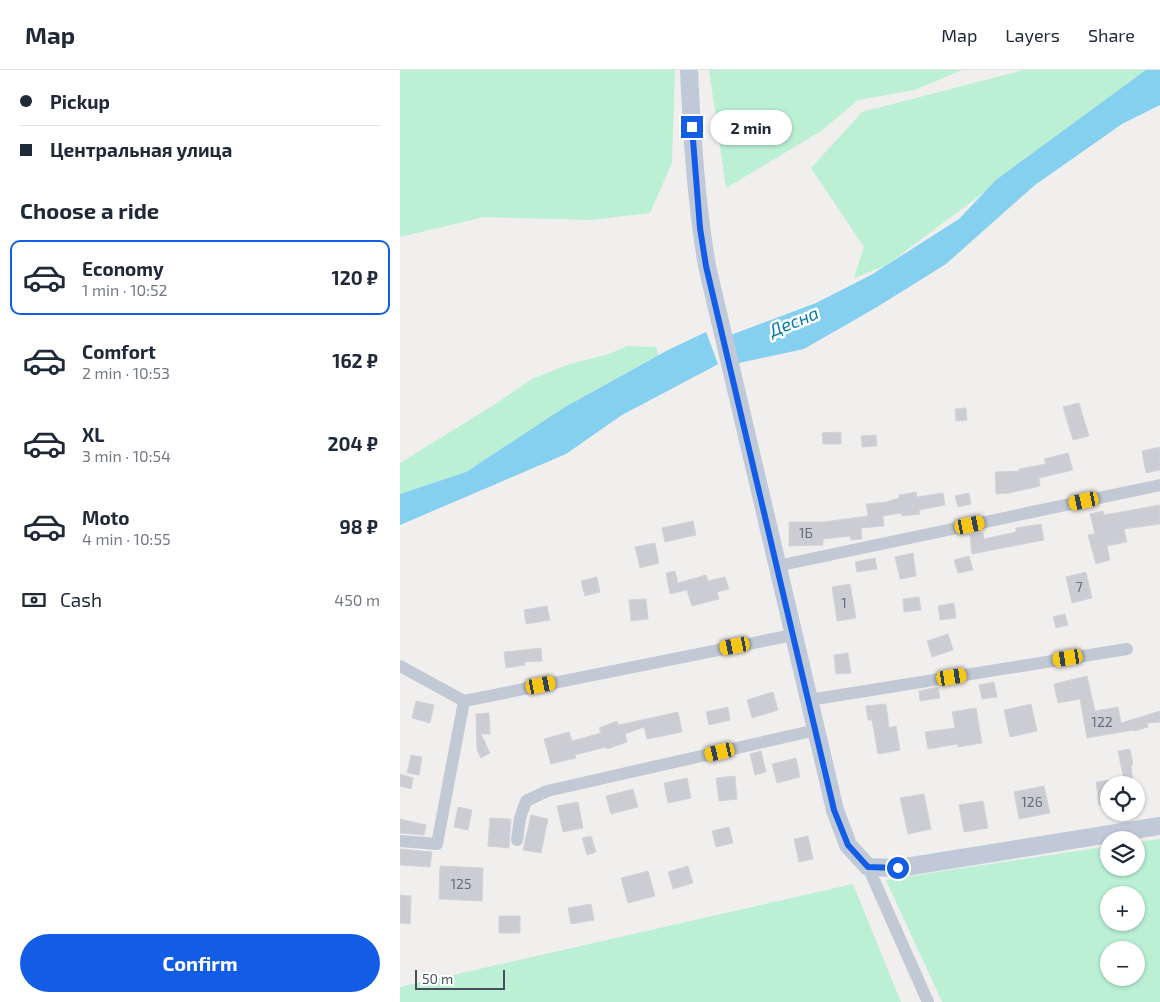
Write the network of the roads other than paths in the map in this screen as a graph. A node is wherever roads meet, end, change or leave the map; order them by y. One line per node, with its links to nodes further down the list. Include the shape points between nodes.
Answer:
1 (690, 70): 3 (street, via 693,146 706,266)
2 (1160, 485): 3 (street)
3 (777, 566): 4 (street)
4 (793, 634): 7 (street); 8 (street)
5 (1127, 649): 7 (street)
6 (400, 666): 8 (street)
7 (809, 700): 9 (street)
8 (464, 701): 12 (street, via 437,844)
9 (816, 730): 11 (street, via 547,791 526,801); 13 (street, via 834,810 848,845)
10 (1160, 826): 13 (street, via 898,868)
11 (516, 840)
12 (400, 841)
13 (868, 867): 14 (street)
14 (928, 1002)

